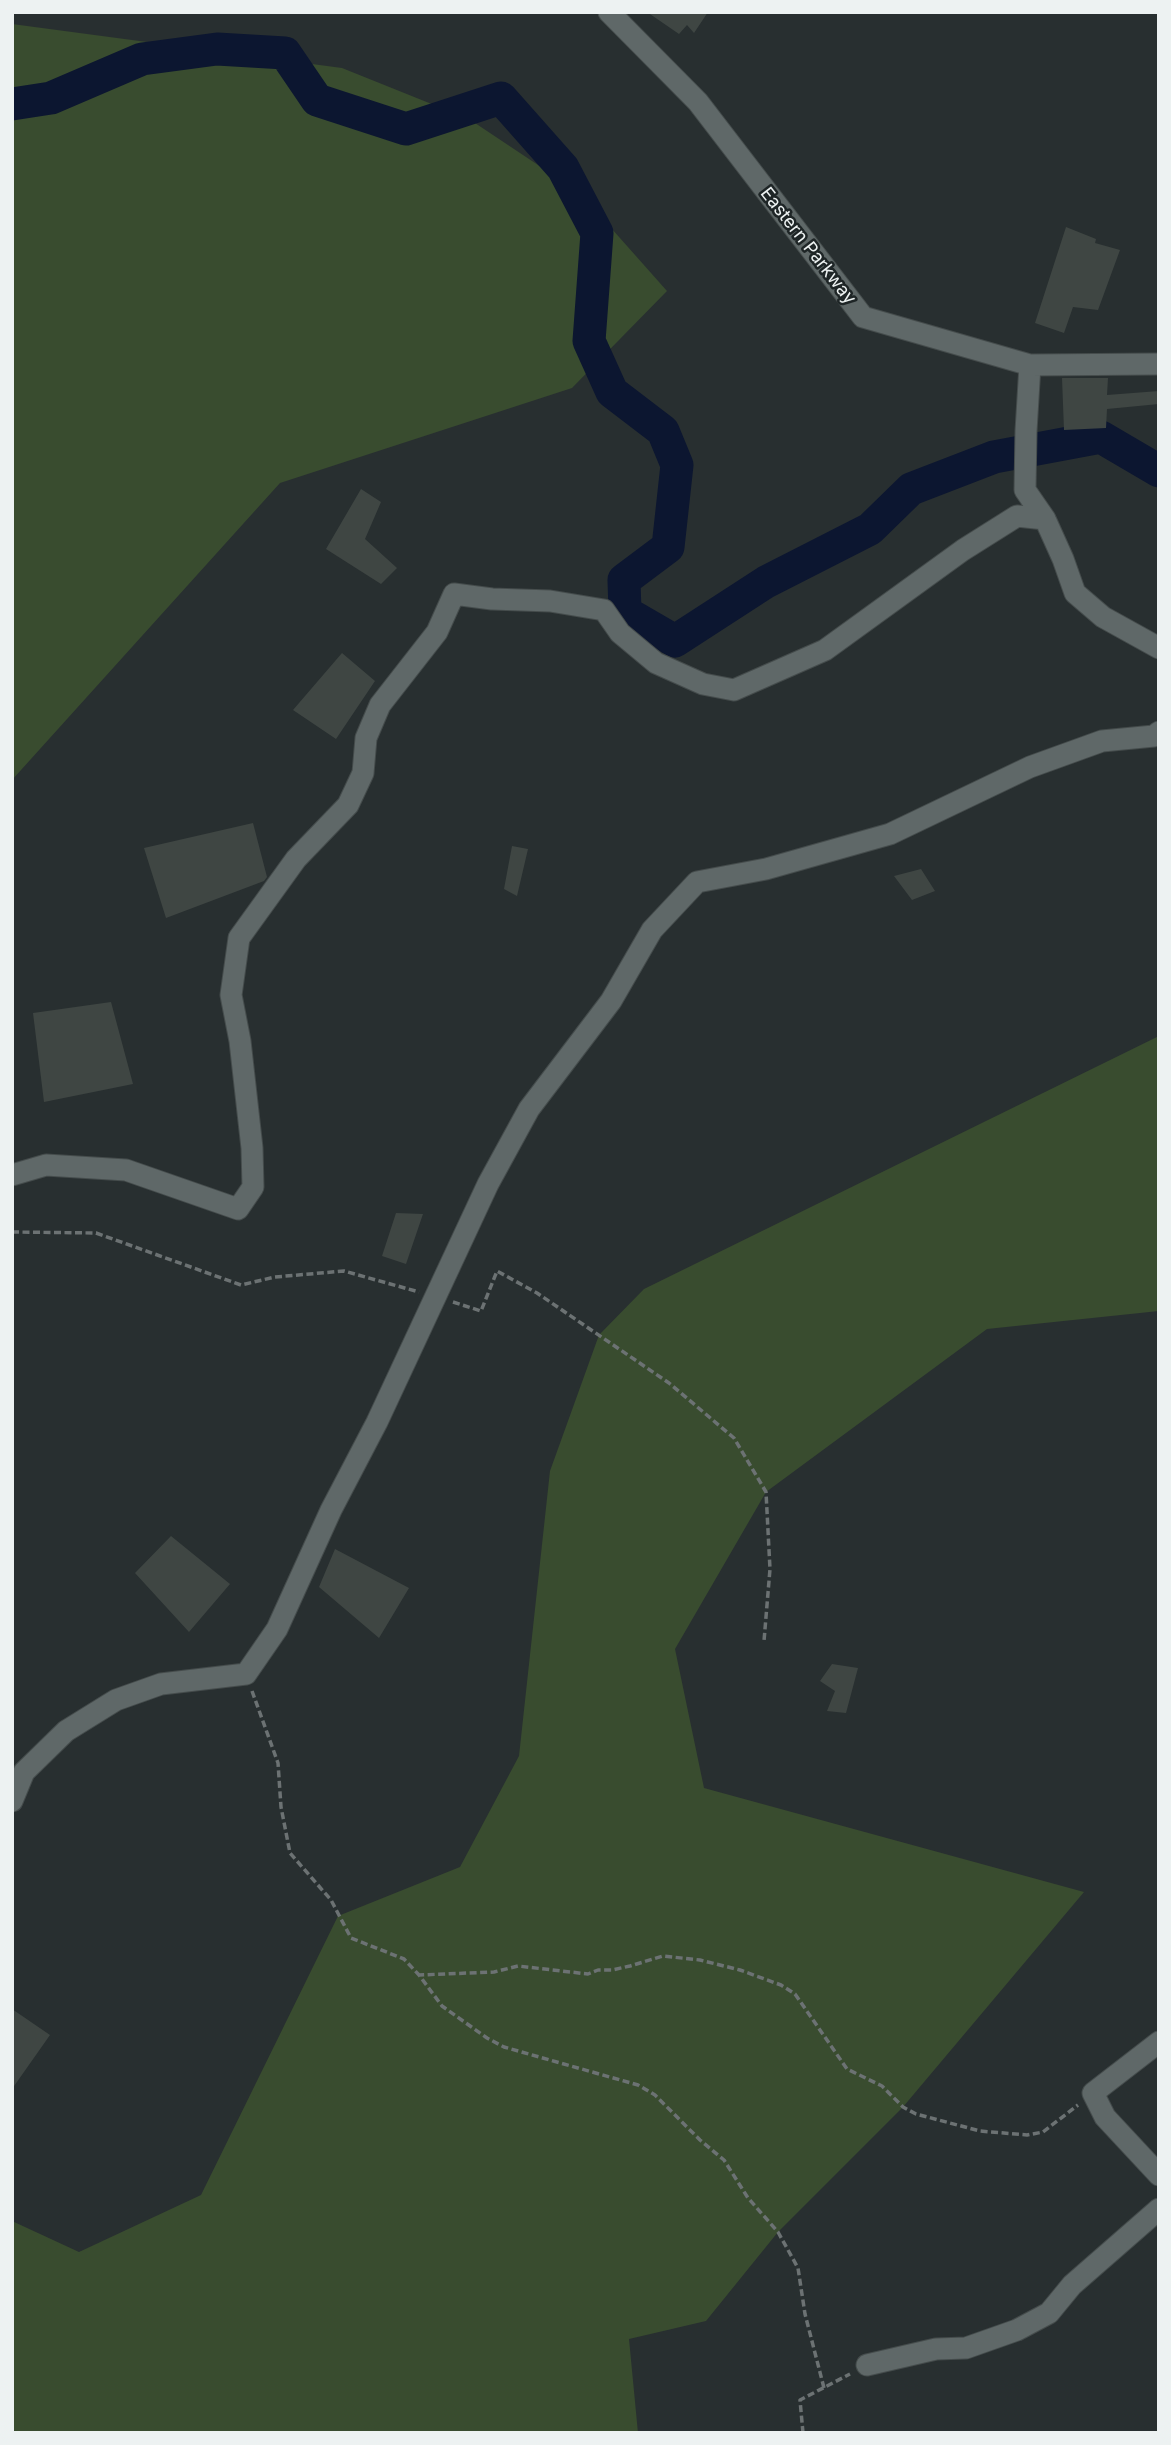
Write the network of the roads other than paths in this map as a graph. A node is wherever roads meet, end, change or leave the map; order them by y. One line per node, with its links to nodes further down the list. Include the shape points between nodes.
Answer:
1 (609, 12): 3 (street, Eastern Parkway, via 698,102 863,317)
2 (1159, 364): 3 (street, Eastern Parkway)
3 (1030, 365): 4 (street, via 1025,490)
4 (1045, 519): 5 (street, via 1075,593 1103,617); 7 (street, via 1017,516 825,650 734,690 703,684 656,663 620,633 604,610 454,594 437,632 380,705 366,738 363,773 348,805 296,859 239,938 231,995 240,1041 253,1187 238,1209 126,1170 46,1165)
5 (1159, 648)
6 (1159, 732): 8 (street, via 1102,741 1030,767 890,834 766,869 697,882 652,930 611,1001 529,1109 488,1184 277,1629 246,1674 161,1684 117,1700 66,1731 24,1772)
7 (12, 1175)
8 (12, 1801)
9 (1159, 2042): 10 (street, via 1093,2093 1105,2117)
10 (1159, 2175)
11 (1159, 2209): 12 (street, via 1072,2285 1049,2313 966,2348 936,2349)
12 (867, 2365)

